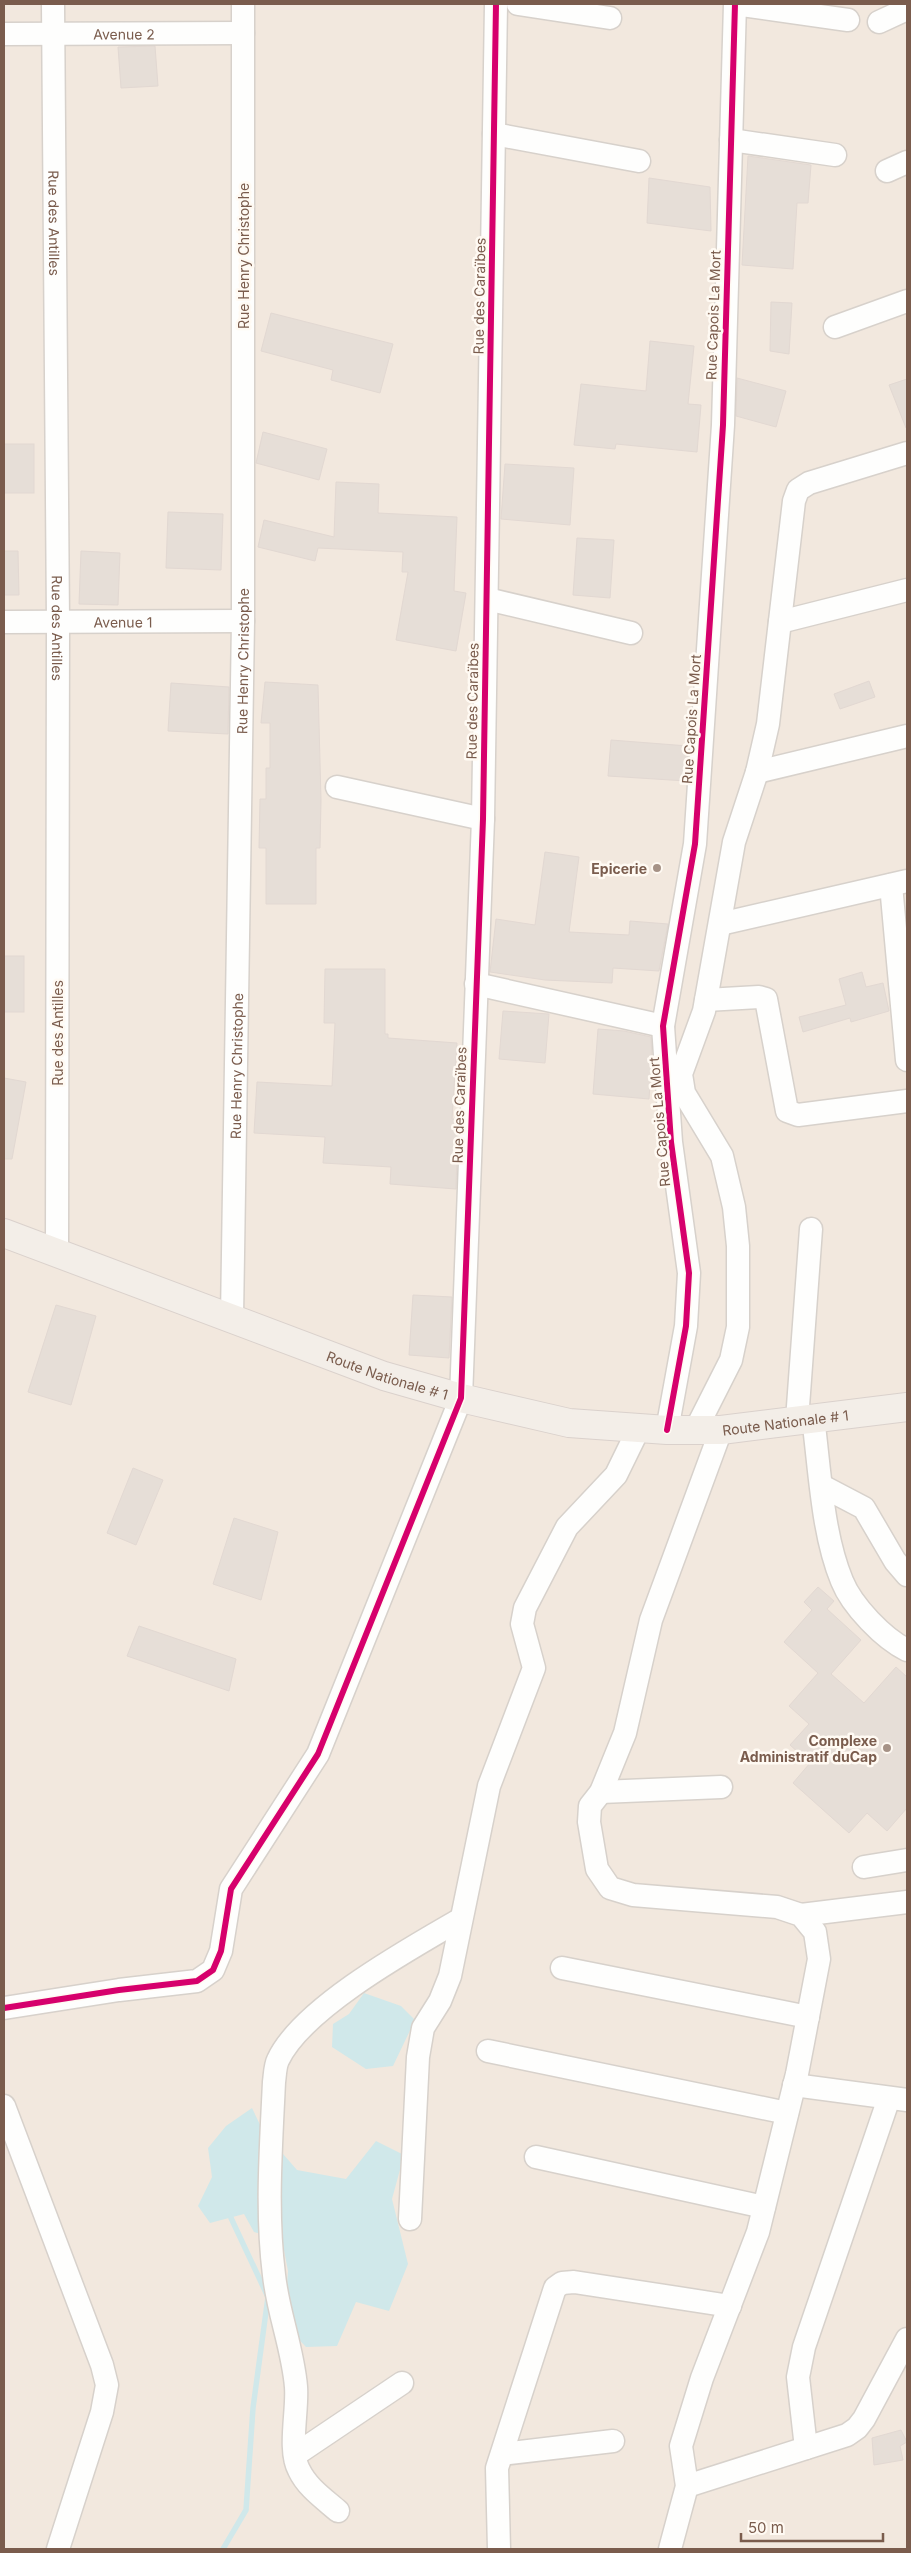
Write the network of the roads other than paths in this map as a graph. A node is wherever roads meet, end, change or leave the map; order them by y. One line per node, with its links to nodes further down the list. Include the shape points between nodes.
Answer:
1 (53, 4): 10 (street, Rue des Antilles)
2 (243, 4): 11 (street, Rue Henry Christophe)
3 (496, 4): 13 (street, Rue des Caraïbes)
4 (518, 4): 7 (street)
5 (735, 4): 8 (street); 14 (street, Rue Capois La Mort)
6 (907, 9): 9 (street)
7 (610, 18)
8 (848, 20)
9 (879, 22)
10 (54, 32): 11 (street, Avenue 2); 12 (street, Avenue 2); 26 (street, Rue des Antilles)
11 (243, 33): 24 (street, Rue Henry Christophe)
12 (4, 34)
13 (494, 134): 16 (street); 23 (street, Rue des Caraïbes)
14 (731, 140): 15 (street); 37 (street, Rue Capois La Mort, via 723,425 695,844)
15 (835, 155)
16 (639, 161)
17 (907, 162): 18 (street)
18 (887, 172)
19 (907, 301): 20 (street)
20 (835, 327)
21 (907, 452): 27 (street, via 809,483 798,490)
22 (907, 590): 27 (street)
23 (487, 599): 28 (street); 32 (street, Rue des Caraïbes)
24 (242, 621): 26 (street, Avenue 1); 43 (street, Rue Henry Christophe)
25 (4, 622): 26 (street, Avenue 1)
26 (58, 622): 42 (street, Rue des Antilles)
27 (780, 622): 30 (street, via 768,724)
28 (631, 633)
29 (907, 736): 30 (street)
30 (757, 772): 34 (street, via 734,842)
31 (337, 787): 32 (street)
32 (483, 819): 35 (street, Rue des Caraïbes)
33 (899, 883): 34 (street); 38 (street)
34 (720, 924): 36 (street)
35 (476, 984): 37 (street); 44 (street, Rue des Caraïbes)
36 (706, 1000): 39 (street, via 766,999 787,1111 798,1115); 49 (street, via 682,1074 684,1093 722,1156 734,1207 738,1246 738,1327 731,1360)
37 (663, 1026): 48 (street, Rue Capois La Mort, via 671,1142 688,1274 686,1326)
38 (907, 1060)
39 (907, 1101)
40 (811, 1229): 46 (street)
41 (4, 1233): 42 (main road, Route Nationale # 1)
42 (56, 1252): 43 (main road, Route Nationale # 1)
43 (232, 1318): 44 (main road, Route Nationale # 1, via 384,1376)
44 (461, 1398): 47 (main road, Route Nationale # 1, via 569,1423); 61 (street, Rue des Caraïbes, via 318,1754 230,1888 221,1951 213,1970 197,1981)
45 (907, 1406): 46 (main road, Route Nationale # 1)
46 (805, 1419): 49 (main road, Route Nationale # 1); 50 (street)
47 (639, 1428): 48 (main road, Route Nationale # 1); 59 (street, via 616,1475 567,1527 525,1608 522,1624 534,1668 489,1786)
48 (667, 1430): 49 (main road, Route Nationale # 1)
49 (708, 1430): 54 (street, via 651,1620 624,1733)
50 (822, 1486): 51 (street, via 864,1508 895,1561); 52 (street, via 830,1543 842,1583 864,1613 893,1643)
51 (907, 1575)
52 (907, 1650)
53 (721, 1787): 54 (street)
54 (601, 1792): 58 (street, via 590,1806 589,1822 597,1869 610,1888 633,1895 777,1908)
55 (907, 1860): 56 (street)
56 (864, 1867)
57 (907, 1902): 58 (street)
58 (801, 1916): 62 (street, via 815,1932 819,1959)
59 (461, 1919): 70 (street, via 450,1976 440,2001 423,2028 418,2057); 77 (street, via 409,1948 334,1999 293,2037 277,2061 268,2214 278,2303 296,2388)
60 (562, 1968): 62 (street)
61 (4, 2008)
62 (808, 2017): 64 (street)
63 (488, 2051): 67 (street)
64 (794, 2085): 65 (street); 67 (street)
65 (898, 2099): 75 (street, via 804,2346 798,2377)
66 (4, 2106): 80 (street, via 102,2365 106,2385 102,2412)
67 (787, 2113): 69 (street)
68 (536, 2157): 69 (street)
69 (764, 2207): 71 (street)
70 (410, 2219)
71 (730, 2306): 76 (street, via 574,2282 562,2283 555,2288); 78 (street, via 702,2378 681,2446)
72 (907, 2338): 75 (street, via 857,2428)
73 (402, 2383): 77 (street)
74 (613, 2442): 76 (street)
75 (806, 2448): 78 (street)
76 (502, 2454): 81 (street, via 496,2486)
77 (295, 2455): 79 (street, via 298,2469 310,2487)
78 (687, 2486): 82 (street)
79 (338, 2511)
80 (58, 2549)
81 (499, 2549)
82 (670, 2549)

